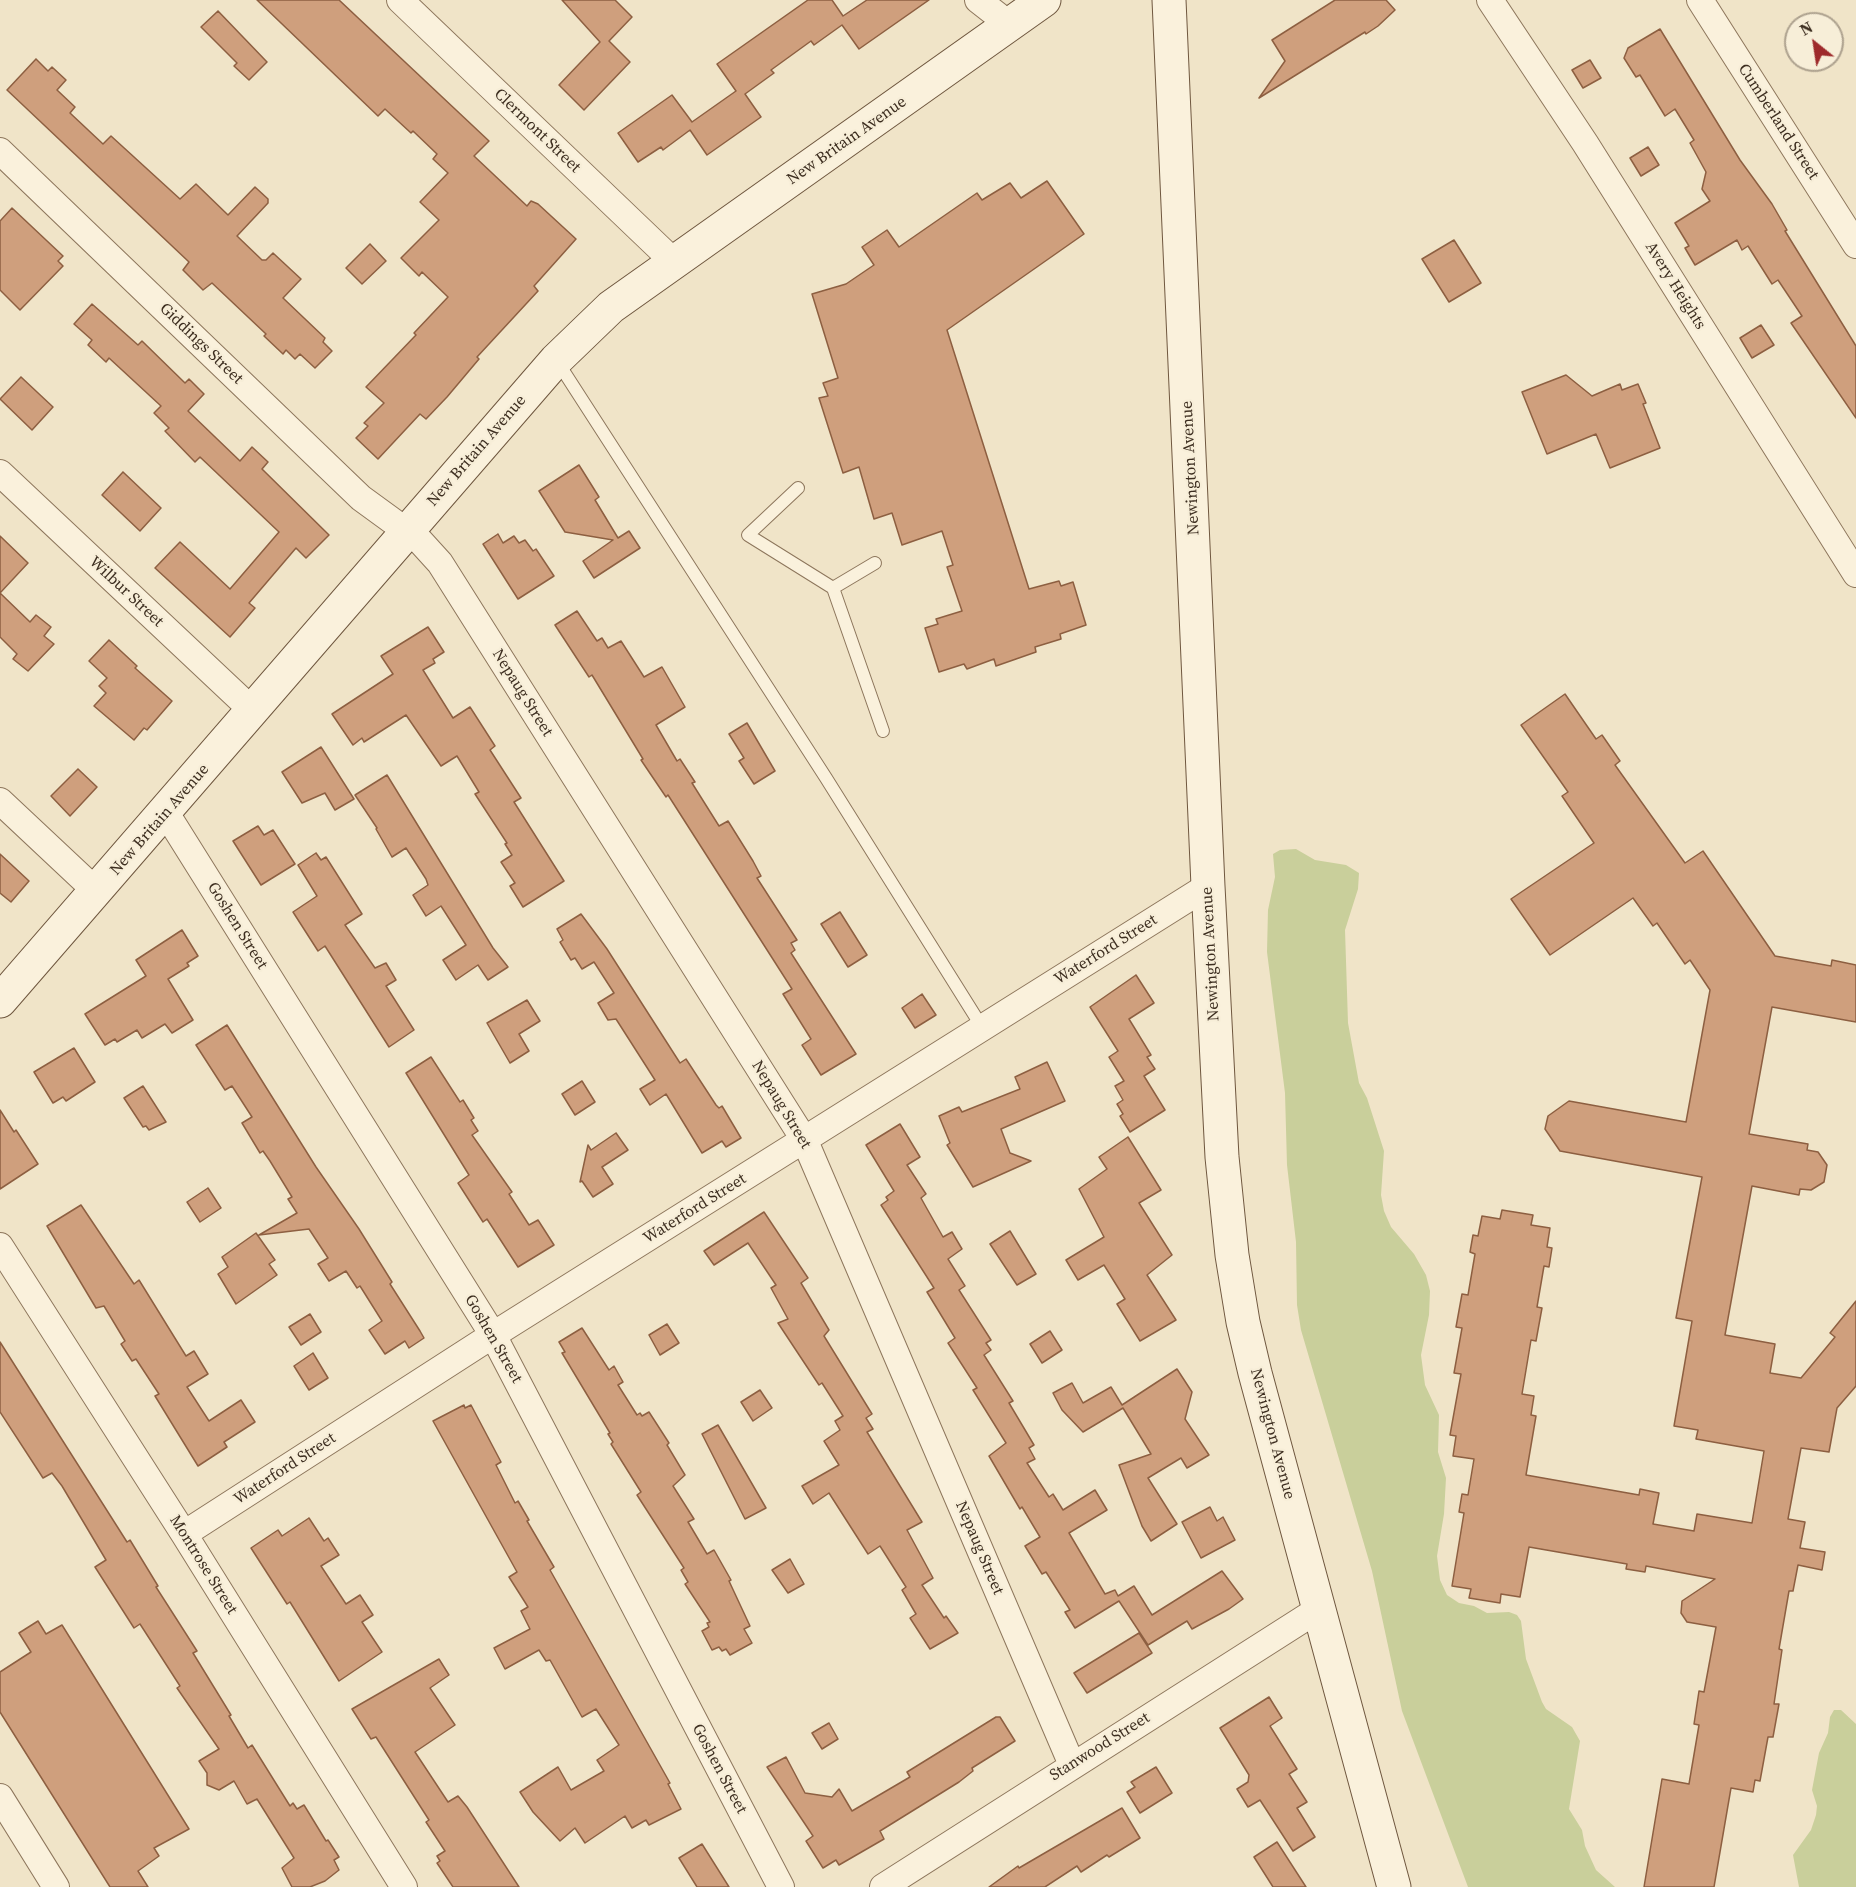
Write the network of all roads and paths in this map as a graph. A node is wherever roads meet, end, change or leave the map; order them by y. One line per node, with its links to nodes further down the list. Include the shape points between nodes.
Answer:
1 (400, 0): 10 (street, Clermont Street)
2 (978, 0): 7 (street)
3 (1044, 0): 7 (main road, New Britain Avenue)
4 (1169, 0): 22 (main road, Newington Avenue)
5 (1491, 0): 16 (street, Avery Heights)
6 (1700, 0): 9 (street, Cumberland Street)
7 (1010, 25): 10 (main road, New Britain Avenue)
8 (0, 151): 14 (street, Giddings Street, via 361,498)
9 (1854, 236)
10 (674, 262): 11 (main road, New Britain Avenue, via 611,307)
11 (556, 360): 14 (main road, New Britain Avenue); 25 (lane)
12 (0, 473): 18 (street, Wilbur Street)
13 (798, 488): 17 (lane, via 748,535)
14 (407, 530): 18 (main road, New Britain Avenue); 26 (street, Nepaug Street, via 440,563)
15 (874, 563): 17 (lane)
16 (1856, 574)
17 (832, 588): 19 (lane)
18 (253, 711): 21 (main road, New Britain Avenue)
19 (883, 731)
20 (0, 801): 23 (street)
21 (166, 813): 23 (main road, New Britain Avenue); 28 (street, Goshen Street)
22 (1208, 886): 25 (street, Waterford Street); 30 (main road, Newington Avenue, via 1222,1157 1232,1255 1255,1372)
23 (97, 892): 24 (main road, New Britain Avenue)
24 (0, 1002)
25 (982, 1027): 26 (street, Waterford Street)
26 (805, 1141): 28 (street, Waterford Street); 31 (street, Nepaug Street)
27 (1, 1251): 29 (street, Montrose Street)
28 (493, 1335): 29 (street, Waterford Street); 35 (street, Goshen Street)
29 (184, 1534): 34 (street, Montrose Street)
30 (1319, 1609): 31 (street, Stanwood Street); 37 (main road, Newington Avenue)
31 (1072, 1765): 36 (street, Stanwood Street)
32 (0, 1797): 33 (street)
33 (56, 1887)
34 (404, 1887)
35 (781, 1887)
36 (883, 1887)
37 (1394, 1887)

